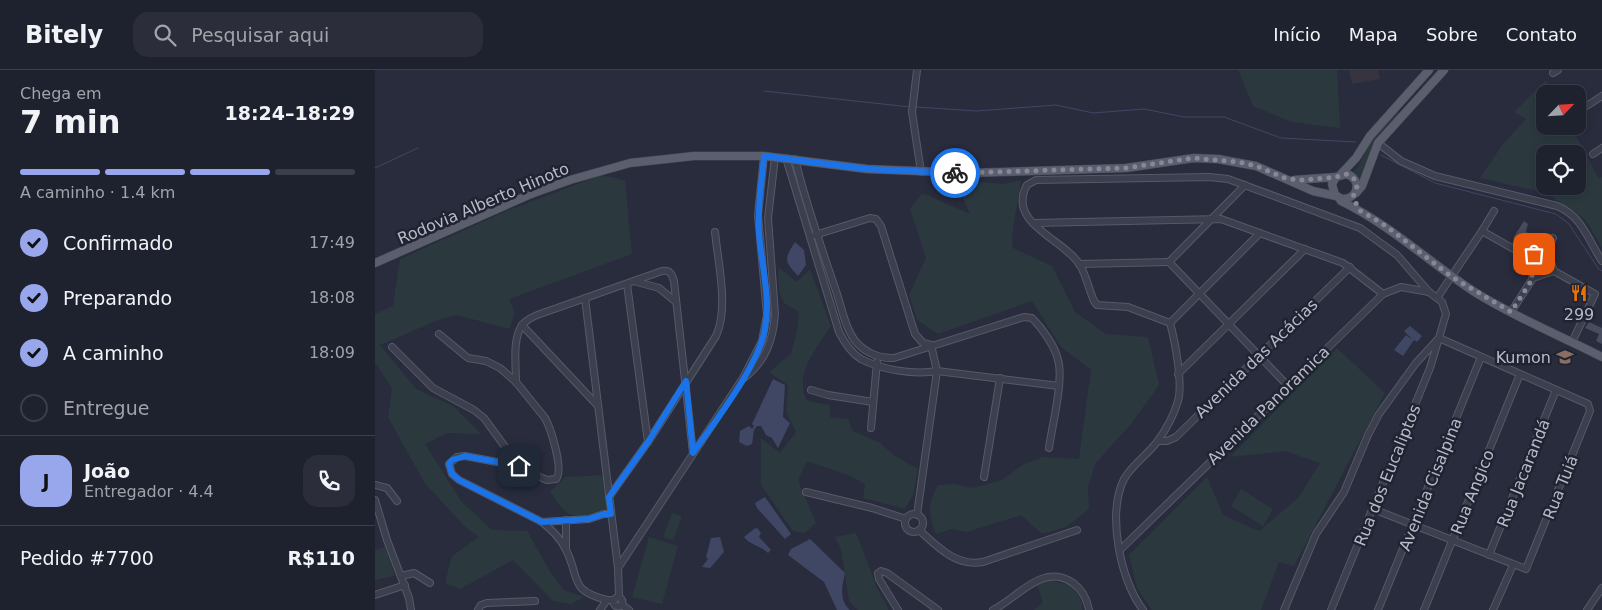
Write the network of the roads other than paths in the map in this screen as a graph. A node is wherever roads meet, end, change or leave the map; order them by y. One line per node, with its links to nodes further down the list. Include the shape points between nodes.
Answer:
1 (917, 70): 13 (street, via 912,112)
2 (1444, 70): 6 (main road)
3 (1426, 72): 14 (main road)
4 (1602, 96): 5 (street)
5 (1586, 106)
6 (1378, 143): 17 (main road, via 1362,186); 40 (street, via 1401,161 1435,176 1566,210 1581,224)
7 (1602, 148): 8 (street)
8 (1593, 154)
9 (764, 156): 10 (main road, Rodovia Alberto Hinoto); 18 (street); 42 (main road, Rodovia Alberto Hinoto, via 694,156 613,166 531,194)
10 (775, 157): 11 (main road, Rodovia Alberto Hinoto); 19 (street)
11 (786, 158): 12 (main road, Rodovia Alberto Hinoto); 22 (street)
12 (795, 159): 13 (main road, Rodovia Alberto Hinoto, via 867,169); 21 (street)
13 (921, 172): 15 (main road, Rodovia Alberto Hinoto, via 1126,168 1193,158 1239,162)
14 (1339, 176): 15 (main road, Rodovia Alberto Hinoto); 17 (main road, via 1354,178 1357,186); 20 (main road, via 1332,187)
15 (1287, 179): 20 (main road, Rodovia Alberto Hinoto)
16 (1245, 186): 29 (street); 30 (street, via 1228,179 1209,177 1036,180 1027,185 1021,201 1025,214); 50 (street, via 1369,233 1397,255)
17 (1355, 195): 20 (main road, via 1345,200); 23 (main road)
18 (760, 196): 19 (street); 27 (street)
19 (770, 197): 28 (street)
20 (1337, 197): 23 (main road, Rodovia Alberto Hinoto)
21 (806, 198): 22 (street); 24 (street)
22 (798, 201): 26 (street)
23 (1359, 210): 46 (main road, Rodovia Alberto Hinoto, via 1386,226)
24 (810, 211): 26 (street); 34 (street)
25 (1493, 211): 31 (street)
26 (802, 214): 35 (street)
27 (759, 218): 28 (street); 73 (street, via 767,315 762,340)
28 (768, 218): 73 (street, via 774,328 764,357 754,371)
29 (1213, 218): 30 (street); 33 (street); 41 (street)
30 (1033, 223): 43 (street)
31 (1482, 231): 39 (street); 46 (street)
32 (715, 232): 75 (street, via 721,326)
33 (1260, 233): 37 (street); 51 (street)
34 (817, 235): 35 (street); 63 (street, via 870,218 876,219 915,334 923,343); 65 (street, via 855,342)
35 (809, 237): 69 (street, via 839,332 855,354)
36 (1553, 238): 38 (street)
37 (1305, 249): 44 (street); 59 (street)
38 (1547, 250): 39 (street); 45 (street)
39 (1526, 256): 47 (street)
40 (1602, 260)
41 (1169, 262): 43 (street); 51 (street)
42 (375, 263)
43 (1079, 264): 57 (street, via 1097,306 1128,307)
44 (1350, 267): 52 (street); 66 (street, Avenida das Acácias)
45 (1554, 271): 47 (street); 62 (street, via 1595,294)
46 (1452, 277): 54 (street); 56 (main road, Rodovia Alberto Hinoto)
47 (1533, 278): 56 (street)
48 (636, 282): 49 (street); 55 (street, via 659,288); 55 (street, via 662,271 671,273)
49 (627, 284): 53 (street); 83 (street)
50 (1429, 292): 52 (street, Avenida Panoramica, via 1401,287); 54 (street)
51 (1198, 293): 57 (street); 59 (street)
52 (1383, 294): 78 (street, Avenida Panoramica)
53 (585, 298): 58 (street, via 540,314); 82 (street)
54 (1437, 298): 61 (street, via 1446,314)
55 (676, 302): 75 (street)
56 (1511, 312): 62 (main road, Rodovia Alberto Hinoto)
57 (1170, 322): 71 (street)
58 (522, 325): 76 (street, via 517,341); 82 (street)
59 (1229, 325): 66 (street); 71 (street)
60 (439, 334): 76 (street, via 468,358 492,364)
61 (1439, 338): 67 (street); 97 (street, Rua dos Eucaliptos); 130 (street, via 1416,363 1379,414 1345,492 1316,534)
62 (1572, 342): 68 (main road, Rodovia Alberto Hinoto)
63 (931, 345): 65 (street, via 895,358); 70 (street); 77 (street, via 1029,316 1058,358)
64 (392, 347): 90 (street, via 433,388 484,418)
65 (878, 356): 69 (street)
66 (1258, 356): 78 (street); 86 (street, Avenida das Acácias, via 1176,437)
67 (1481, 357): 72 (street); 103 (street, Avenida Cisalpina)
68 (1602, 357)
69 (877, 365): 70 (street, via 924,373); 81 (street)
70 (937, 371): 74 (street); 99 (street)
71 (1178, 374): 86 (street, via 1178,400)
72 (1519, 374): 80 (street); 106 (street, Rua Angico)
73 (743, 378): 89 (street)
74 (1000, 378): 77 (street); 91 (street)
75 (686, 381): 85 (street); 89 (street)
76 (516, 382): 90 (street, via 549,425 559,473 556,479 547,480)
77 (1059, 386): 88 (street)
78 (1288, 386): 108 (street, Avenida Panoramica)
79 (811, 390): 81 (street)
80 (1556, 390): 109 (street, Rua Jacarandá); 110 (street, Rua Tuiá, via 1590,407 1591,411 1529,567 1523,570)
81 (873, 402): 84 (street)
82 (599, 407): 94 (street)
83 (646, 426): 85 (street); 87 (street)
84 (871, 428)
85 (655, 431): 87 (street)
86 (1158, 441): 108 (street, via 1124,480 1116,522)
87 (648, 442): 94 (street)
88 (1049, 448)
89 (693, 453): 111 (street)
90 (519, 466): 102 (street, via 465,456 449,464 452,474 459,480)
91 (984, 477)
92 (375, 485): 96 (street, via 387,488)
93 (806, 492): 100 (street)
94 (609, 497): 98 (street)
95 (375, 500): 112 (street)
96 (397, 501)
97 (1373, 509): 103 (street); 131 (street, Rua dos Eucaliptos)
98 (611, 514): 101 (street); 111 (street)
99 (917, 515): 100 (street); 104 (street, via 922,521)
100 (906, 519): 104 (street, via 907,529)
101 (566, 520): 102 (street); 107 (street)
102 (542, 522): 107 (street)
103 (1413, 525): 106 (street); 132 (street, Avenida Cisalpina)
104 (919, 530): 105 (street, via 949,555 970,563 983,562)
105 (1077, 530)
106 (1453, 541): 109 (street); 133 (street, Rua Angico)
107 (566, 549): 119 (street, via 577,584 588,594)
108 (1120, 550): 129 (street, via 1130,591)
109 (1489, 555): 110 (street)
110 (1513, 565): 134 (street)
111 (618, 568): 119 (street)
112 (401, 576): 113 (street, via 414,573); 114 (street)
113 (430, 583)
114 (405, 585): 116 (street); 120 (street)
115 (1602, 588): 135 (street)
116 (375, 595)
117 (1086, 597): 126 (street, via 1069,581 1049,576); 127 (street); 128 (street)
118 (535, 601): 121 (street, via 487,603)
119 (617, 603): 122 (street); 123 (street)
120 (411, 610)
121 (478, 610)
122 (600, 610)
123 (629, 610)
124 (898, 610): 125 (street, via 879,579 879,572 887,573)
125 (938, 610)
126 (993, 610)
127 (1089, 610)
128 (1093, 610)
129 (1143, 610)
130 (1284, 610)
131 (1331, 610)
132 (1378, 610)
133 (1425, 610)
134 (1493, 610)
135 (1587, 610)

